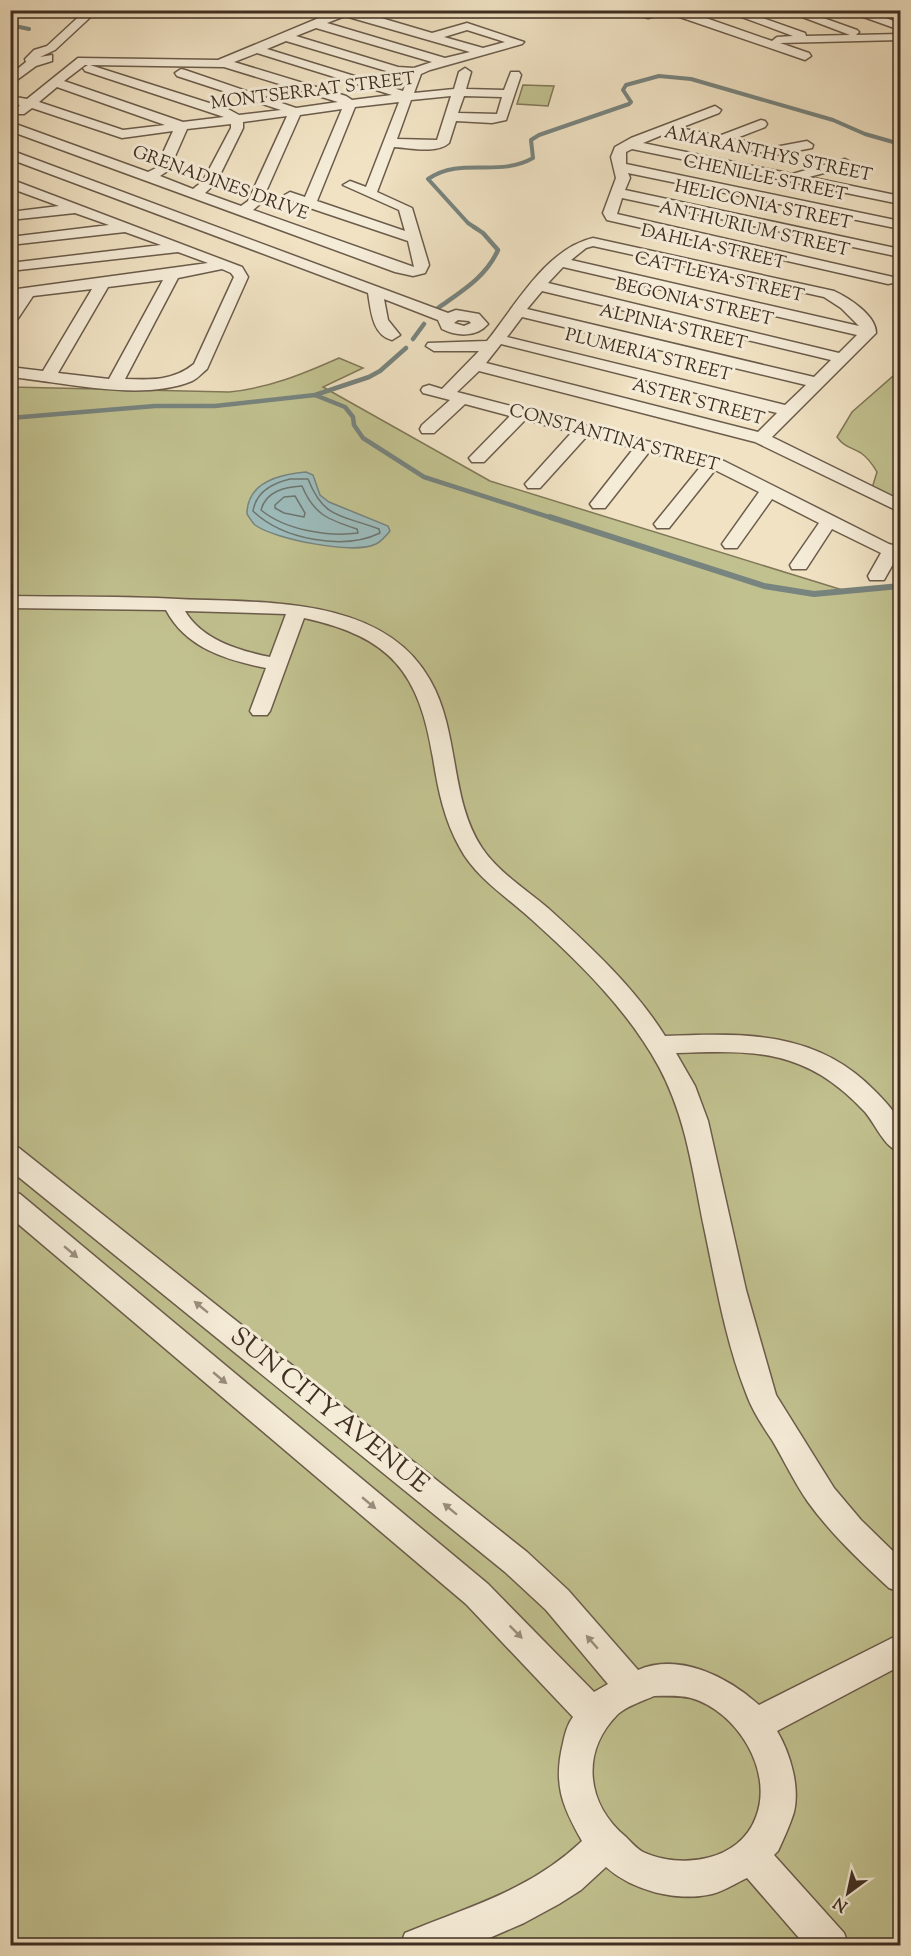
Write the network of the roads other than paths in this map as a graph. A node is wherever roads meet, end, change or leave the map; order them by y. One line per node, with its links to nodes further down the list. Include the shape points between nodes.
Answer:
1 (93, 10): 31 (street, via 51,48 51,57 32,63)
2 (448, 10): 3 (street)
3 (472, 10)
4 (624, 10): 5 (street, via 648,15)
5 (666, 10)
6 (671, 10): 20 (street)
7 (728, 10): 19 (street)
8 (789, 10): 18 (street)
9 (849, 10): 14 (street)
10 (347, 11): 12 (street); 13 (street)
11 (412, 21): 13 (street)
12 (316, 24): 15 (street); 25 (street)
13 (395, 26): 16 (street)
14 (900, 27)
15 (286, 37): 21 (street); 28 (street, via 397,70)
16 (432, 37): 22 (street); 22 (street, via 467,26 518,42)
17 (900, 37): 18 (street)
18 (870, 38): 19 (street)
19 (815, 39): 20 (street)
20 (761, 41): 23 (street)
21 (256, 50): 26 (street); 35 (street)
22 (484, 52): 25 (street)
23 (805, 56)
24 (149, 62): 26 (street); 27 (street, via 92,60); 40 (street)
25 (446, 62): 28 (street)
26 (224, 63): 38 (street, via 342,99)
27 (77, 64): 32 (street); 43 (street)
28 (416, 72): 35 (street)
29 (465, 72): 33 (street)
30 (515, 75): 34 (street)
31 (10, 81)
32 (55, 82): 37 (street); 46 (street)
33 (460, 92): 34 (street, MONTSERRAT STREET); 35 (street, MONTSERRAT STREET); 41 (street)
34 (508, 94): 41 (street, via 499,118)
35 (406, 97): 38 (street, MONTSERRAT STREET); 50 (street)
36 (10, 100): 37 (street)
37 (30, 103): 42 (street); 49 (street)
38 (350, 105): 40 (street, MONTSERRAT STREET); 70 (street)
39 (715, 110): 47 (street)
40 (294, 112): 43 (street, MONTSERRAT STREET); 72 (street, via 254,203)
41 (453, 117): 50 (street, via 441,144)
42 (10, 119)
43 (237, 119): 46 (street, MONTSERRAT STREET); 67 (street, via 237,128 209,183)
44 (761, 124): 48 (street)
45 (10, 126): 54 (street, GRENADINES DRIVE)
46 (182, 126): 49 (street, MONTSERRAT STREET); 57 (street, via 162,170)
47 (666, 129): 48 (street); 51 (street)
48 (720, 140): 52 (street, via 775,151)
49 (117, 143): 54 (street)
50 (390, 143): 65 (street)
51 (628, 144): 56 (street, via 618,154); 58 (street, AMARANTHYS STREET)
52 (807, 145)
53 (10, 154): 87 (street)
54 (99, 159): 57 (street, GRENADINES DRIVE)
55 (845, 163): 58 (street)
56 (621, 167): 66 (street, via 623,178); 74 (street, CHENILLE STREET)
57 (148, 177): 67 (street, GRENADINES DRIVE)
58 (791, 178): 64 (street, AMARANTHYS STREET)
59 (886, 181): 64 (street)
60 (10, 183): 62 (street)
61 (350, 185): 65 (street)
62 (27, 189): 63 (street); 71 (street)
63 (10, 191)
64 (855, 191): 69 (street, AMARANTHYS STREET)
65 (370, 193): 76 (street, via 403,206)
66 (618, 193): 79 (street, HELICONIA STREET); 84 (street, ANTHURIUM STREET, via 612,217)
67 (195, 194): 72 (street, GRENADINES DRIVE)
68 (290, 196): 70 (street)
69 (900, 200)
70 (309, 202): 76 (street)
71 (79, 209): 73 (street); 75 (street)
72 (242, 211): 76 (street, GRENADINES DRIVE, via 400,269 417,271 422,266)
73 (10, 216)
74 (900, 225)
75 (129, 228): 77 (street); 78 (street)
76 (415, 239)
77 (10, 241)
78 (180, 247): 81 (street); 82 (street)
79 (900, 254)
80 (561, 262): 86 (street); 89 (street, DAHLIA STREET, via 588,242); 93 (street, CATTLEYA STREET)
81 (223, 264): 83 (street); 102 (street, via 240,273 240,280 198,370 180,380)
82 (10, 267)
83 (172, 274): 85 (street); 102 (street)
84 (894, 278): 89 (street)
85 (103, 283): 88 (street); 100 (street)
86 (537, 285): 91 (street); 97 (street, BEGONIA STREET)
87 (375, 291): 94 (street, via 380,321); 95 (street, via 447,318 474,317 480,321 477,326)
88 (29, 292): 90 (street); 92 (street)
89 (829, 294): 93 (street, via 860,318)
90 (10, 295)
91 (520, 312): 95 (street); 101 (street, ALPINIA STREET)
92 (10, 320)
93 (868, 333): 97 (street)
94 (392, 335)
95 (498, 339): 96 (street); 98 (street); 105 (street, PLUMERIA STREET)
96 (434, 346)
97 (842, 358): 101 (street)
98 (475, 365): 104 (street); 109 (street, ASTER STREET)
99 (10, 372): 100 (street)
100 (49, 375): 102 (street)
101 (817, 383): 105 (street)
102 (114, 384)
103 (429, 390): 104 (street, CONSTANTINA STREET)
104 (454, 396): 106 (street, CONSTANTINA STREET); 107 (street)
105 (789, 411): 109 (street)
106 (522, 414): 108 (street, CONSTANTINA STREET); 111 (street)
107 (428, 429)
108 (583, 430): 110 (street, CONSTANTINA STREET); 113 (street)
109 (761, 438): 116 (street, ASTER STREET)
110 (645, 446): 112 (street, CONSTANTINA STREET); 115 (street)
111 (478, 458)
112 (712, 464): 114 (street, CONSTANTINA STREET); 118 (street)
113 (534, 484)
114 (769, 491): 117 (street, CONSTANTINA STREET); 119 (street)
115 (599, 504)
116 (900, 507)
117 (829, 521): 120 (street, CONSTANTINA STREET); 121 (street)
118 (663, 524)
119 (730, 544)
120 (896, 551): 122 (street)
121 (799, 566)
122 (877, 576)
123 (10, 602): 124 (street)
124 (172, 604): 125 (street); 126 (street, via 177,617 209,644)
125 (297, 610): 126 (street); 128 (street, via 349,625 376,638 419,675 433,710 450,790 469,846 480,861 616,987)
126 (277, 664): 127 (street)
127 (260, 711)
128 (659, 1045): 129 (street, via 726,1043 771,1046 800,1054 830,1068 856,1088 892,1127); 134 (street, via 684,1090 694,1120 724,1257 760,1393 822,1497)
129 (900, 1142)
130 (10, 1155): 132 (street, SUN CITY AVENUE)
131 (10, 1201): 133 (street, SUN CITY AVENUE)
132 (70, 1202): 133 (street); 136 (street, SUN CITY AVENUE, one-way to 132, via 556,1600 516,1562)
133 (40, 1225): 137 (street, SUN CITY AVENUE, one-way to 137, via 477,1594)
134 (900, 1578)
135 (900, 1649): 138 (street)
136 (630, 1686): 137 (street); 138 (street, via 652,1680 698,1684 733,1702)
137 (593, 1714): 139 (street, via 579,1740 574,1776 583,1812)
138 (756, 1724): 140 (street, via 775,1761 778,1802 764,1839)
139 (605, 1844): 140 (street, via 623,1860 666,1878 712,1876 733,1868); 141 (street, via 564,1880 521,1905 472,1928)
140 (750, 1855): 142 (street)
141 (418, 1946)
142 (831, 1946)

